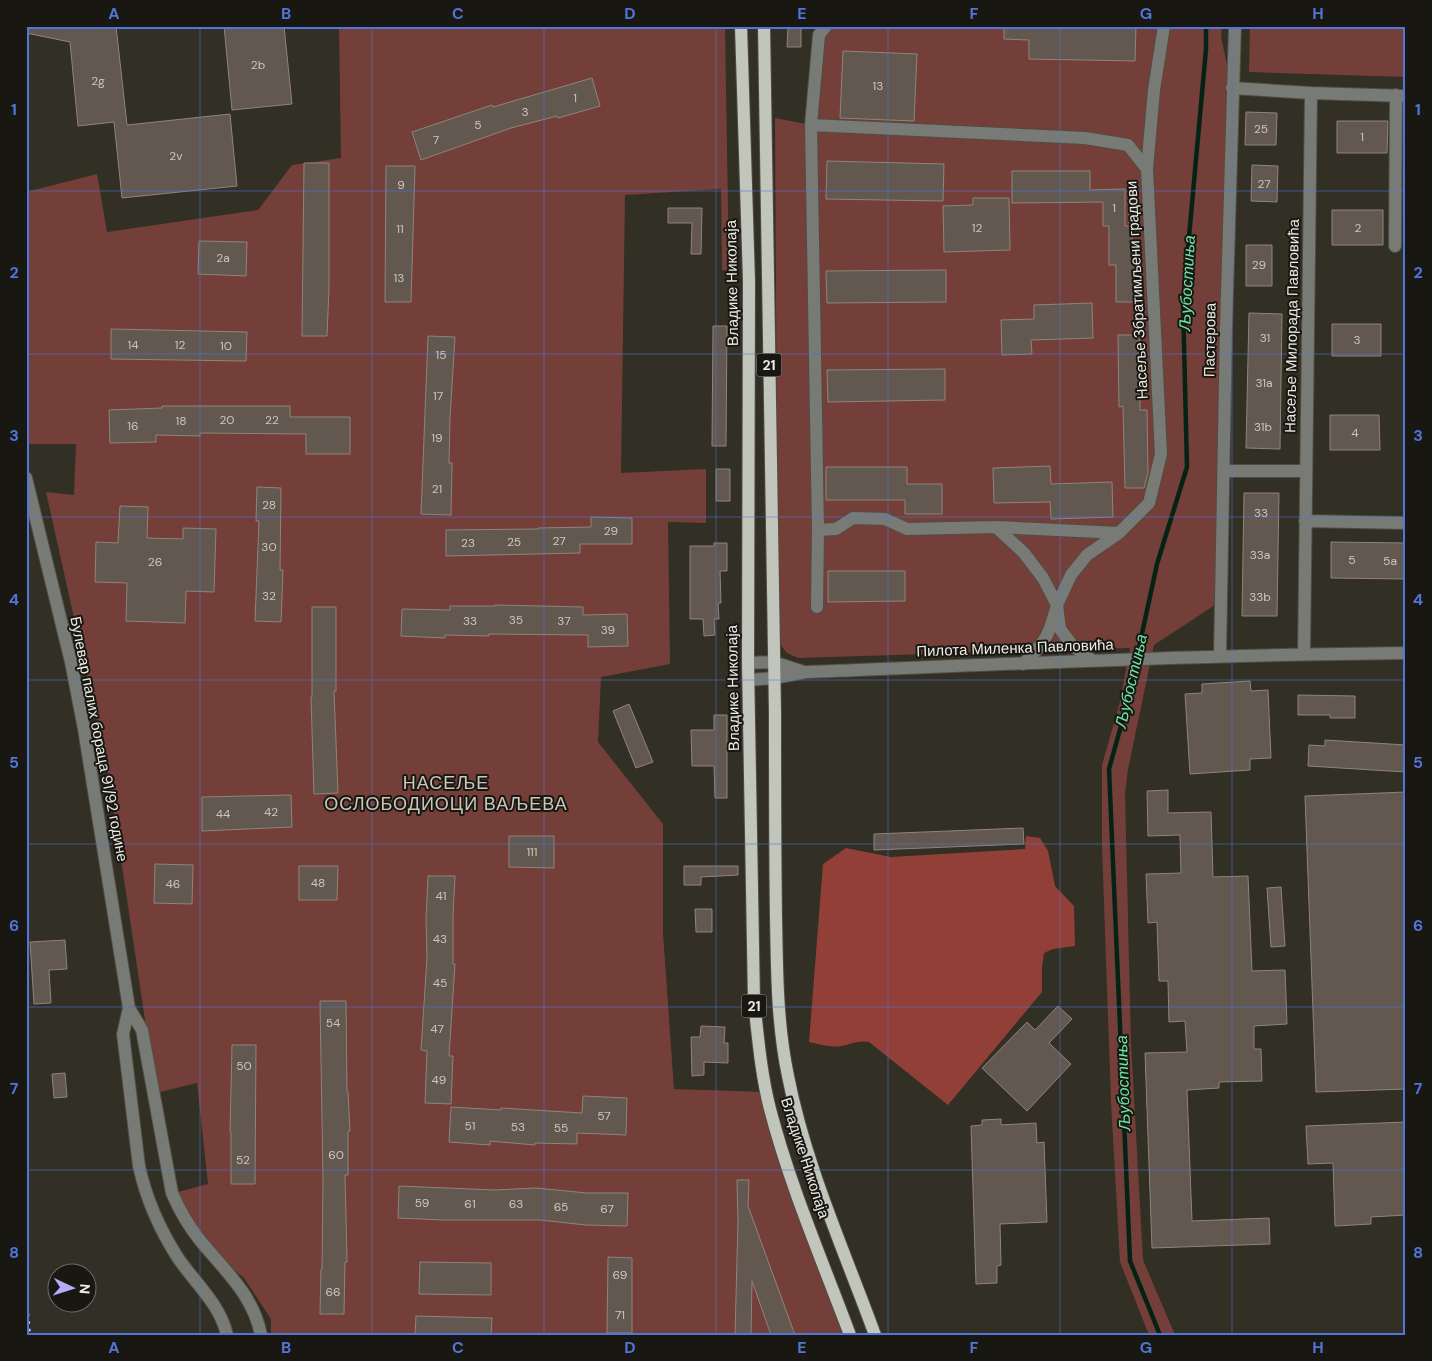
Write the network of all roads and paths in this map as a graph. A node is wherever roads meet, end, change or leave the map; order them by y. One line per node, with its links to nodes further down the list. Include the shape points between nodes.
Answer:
1 (741, 26): 27 (main road, Владике Николаја / 21, via 749,281)
2 (764, 26): 26 (main road, Владике Николаја / 21)
3 (826, 26): 9 (street, via 819,35)
4 (1164, 26): 10 (street)
5 (1235, 26): 6 (street, Пастерова)
6 (1232, 88): 7 (street); 13 (street, Пастерова)
7 (1311, 93): 8 (street); 12 (street, Насеље Милорада Павловића)
8 (1401, 96): 11 (street)
9 (811, 125): 10 (street, Насеље Збратимљени градови, via 1085,138 1128,145); 18 (street)
10 (1147, 169): 19 (street, Насеље Збратимљени градови, via 1161,454 1149,503)
11 (1395, 246)
12 (1306, 470): 13 (street); 15 (street, Насеље Милорада Павловића)
13 (1224, 471): 24 (street, Пастерова)
14 (26, 478): 32 (street, Булевар палих бораца 91/92 године, via 71,662)
15 (1305, 521): 16 (street); 22 (street, Насеље Милорада Павловића)
16 (1406, 524)
17 (996, 527): 18 (street, via 907,529 885,518 853,518 836,529); 19 (street); 20 (street, via 1024,553 1043,578)
18 (818, 530): 21 (street)
19 (1119, 533): 20 (street, Насеље Збратимљени градови, via 1087,555 1071,575)
20 (1057, 605): 25 (street, via 1060,629 1073,646); 28 (street, Насеље Збратимљени градови, via 1051,629 1041,647)
21 (817, 607)
22 (1304, 654): 23 (street, Пилота Миленка Павловића); 24 (street, Пилота Миленка Павловића)
23 (1406, 654)
24 (1220, 655): 25 (street, Пилота Миленка Павловића)
25 (1093, 661): 28 (street, Пилота Миленка Павловића)
26 (773, 662): 27 (street); 29 (street); 30 (main road, Владике Николаја / 21)
27 (748, 663): 31 (main road, Владике Николаја / 21)
28 (1023, 664): 29 (street, Пилота Миленка Павловића)
29 (806, 672): 30 (street)
30 (774, 678): 31 (street); 36 (main road, Владике Николаја / 21, via 777,953 782,1042 811,1162)
31 (749, 680): 35 (main road, Владике Николаја / 21, via 752,959 758,1044 770,1109 786,1164)
32 (129, 1008): 33 (street, Булевар палих бораца 91/92 године, via 123,1034 143,1186 178,1257 221,1316); 34 (street, Булевар палих бораца 91/92 године, via 142,1030 172,1193 198,1238 246,1295)
33 (227, 1335)
34 (261, 1335)
35 (850, 1335)
36 (875, 1335)

